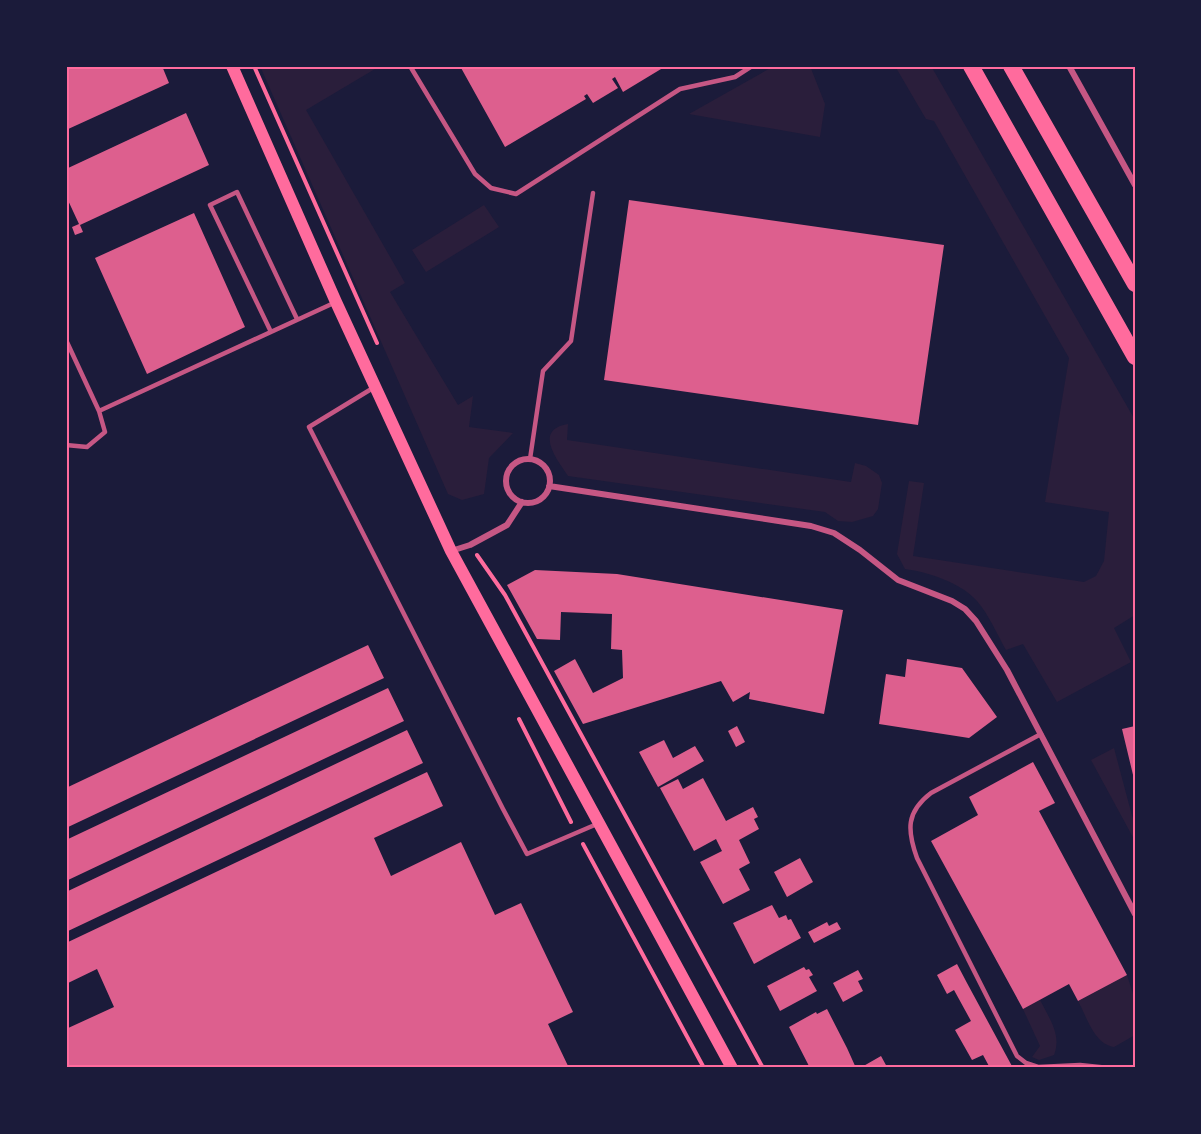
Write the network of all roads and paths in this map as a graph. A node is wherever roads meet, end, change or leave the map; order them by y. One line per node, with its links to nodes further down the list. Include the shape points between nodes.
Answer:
1 (232, 66): 11 (main road)
2 (254, 66): 15 (path)
3 (410, 66): 4 (lane, via 475,174 491,188 516,194 680,89 735,77)
4 (752, 66)
5 (971, 66): 16 (highway)
6 (1011, 66): 10 (highway)
7 (1069, 66): 8 (street)
8 (1135, 185)
9 (593, 193): 20 (lane, via 572,341 543,371)
10 (1135, 284)
11 (336, 302): 12 (lane); 17 (main road)
12 (297, 319): 13 (lane); 13 (lane, via 237,192 210,205)
13 (271, 332): 18 (lane)
14 (66, 340): 18 (lane)
15 (381, 351)
16 (1135, 357)
17 (375, 387): 24 (main road); 26 (lane, via 309,427 503,809 527,854)
18 (99, 411): 19 (lane, via 105,432 87,447)
19 (66, 445)
20 (530, 459): 21 (street, via 548,471); 22 (street, via 516,462 507,473 510,494)
21 (549, 486): 22 (street, via 536,502); 25 (street, via 811,526 834,533 897,580 965,609 1007,670)
22 (522, 502): 23 (street, via 507,525)
23 (470, 545): 24 (street); 29 (path, via 505,595)
24 (452, 551): 26 (main road)
25 (1041, 734): 27 (street); 30 (lane, via 919,802 911,815 910,839 1017,1056 1038,1067)
26 (599, 823): 28 (main road)
27 (1135, 914)
28 (732, 1068)
29 (763, 1068)
30 (1109, 1068)

